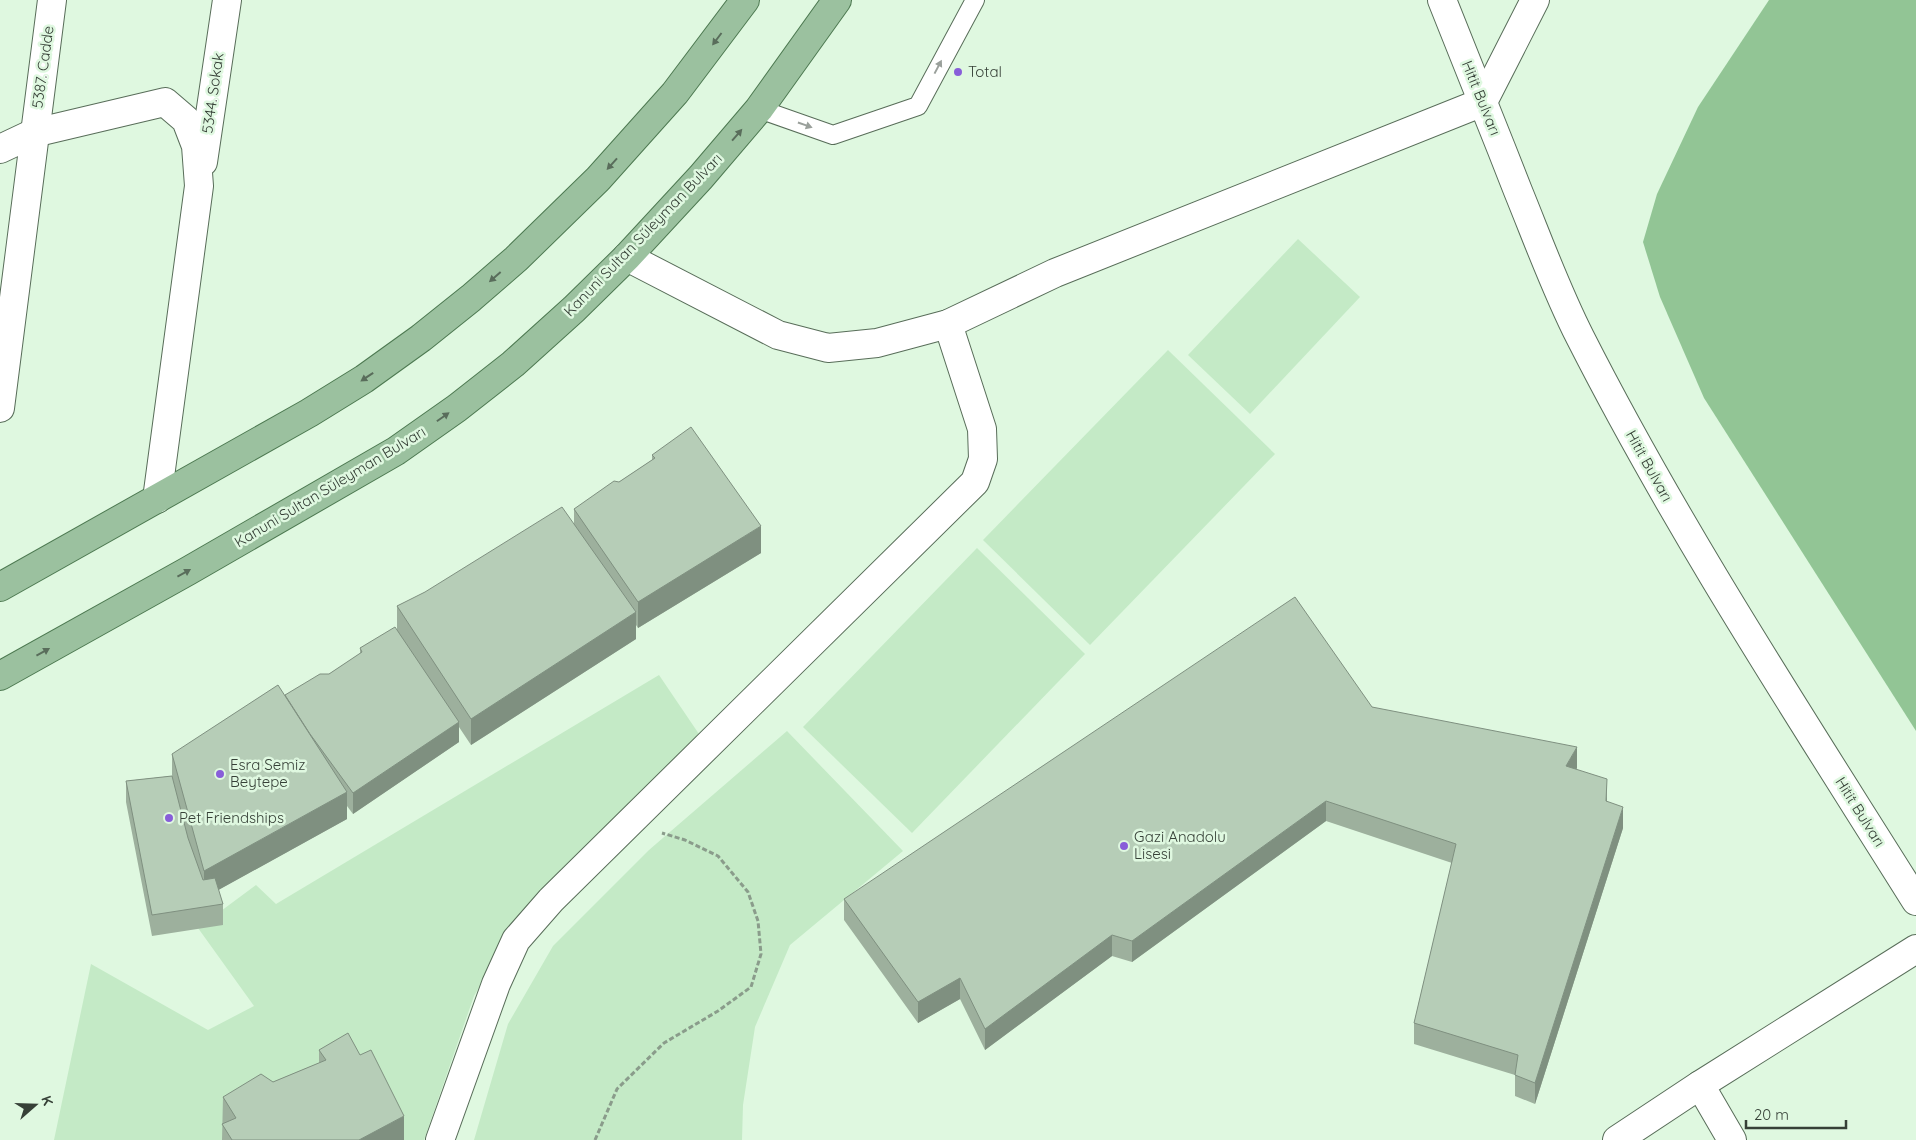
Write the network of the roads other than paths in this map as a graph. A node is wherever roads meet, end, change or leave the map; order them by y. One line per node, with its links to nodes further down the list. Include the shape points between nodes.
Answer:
1 (52, 0): 10 (street, 5387. Cadde)
2 (227, 0): 12 (street, 5344. Sokak)
3 (745, 0): 16 (main road, one-way to 16, via 676,93 598,179 471,298 364,379)
4 (838, 0): 9 (main road, Kanuni Sultan Süleyman Bulvarı)
5 (975, 0): 9 (lane, one-way to 5, via 833,135 918,106)
6 (1442, 0): 8 (street, Hitit Bulvarı)
7 (1534, 0): 8 (street)
8 (1483, 102): 14 (street, via 1055,273); 19 (street, Hitit Bulvarı, via 1560,293 1643,456)
9 (759, 110): 13 (main road, Kanuni Sultan Süleyman Bulvarı, one-way to 9)
10 (34, 133): 11 (street); 12 (street, via 164,102 186,120 196,146); 15 (street, 5387. Cadde)
11 (0, 149)
12 (199, 186): 16 (street)
13 (627, 257): 14 (street, via 778,335 828,348 877,343); 18 (main road, Kanuni Sultan Süleyman Bulvarı, one-way to 13, via 396,451 513,364)
14 (948, 324): 22 (street, via 982,430 983,458 975,482 551,900 516,940 496,984)
15 (0, 408)
16 (157, 498): 17 (main road)
17 (0, 587)
18 (0, 676)
19 (1916, 901)
20 (1916, 949): 21 (street)
21 (1700, 1085): 23 (street); 24 (street)
22 (440, 1140)
23 (1617, 1140)
24 (1732, 1140)

